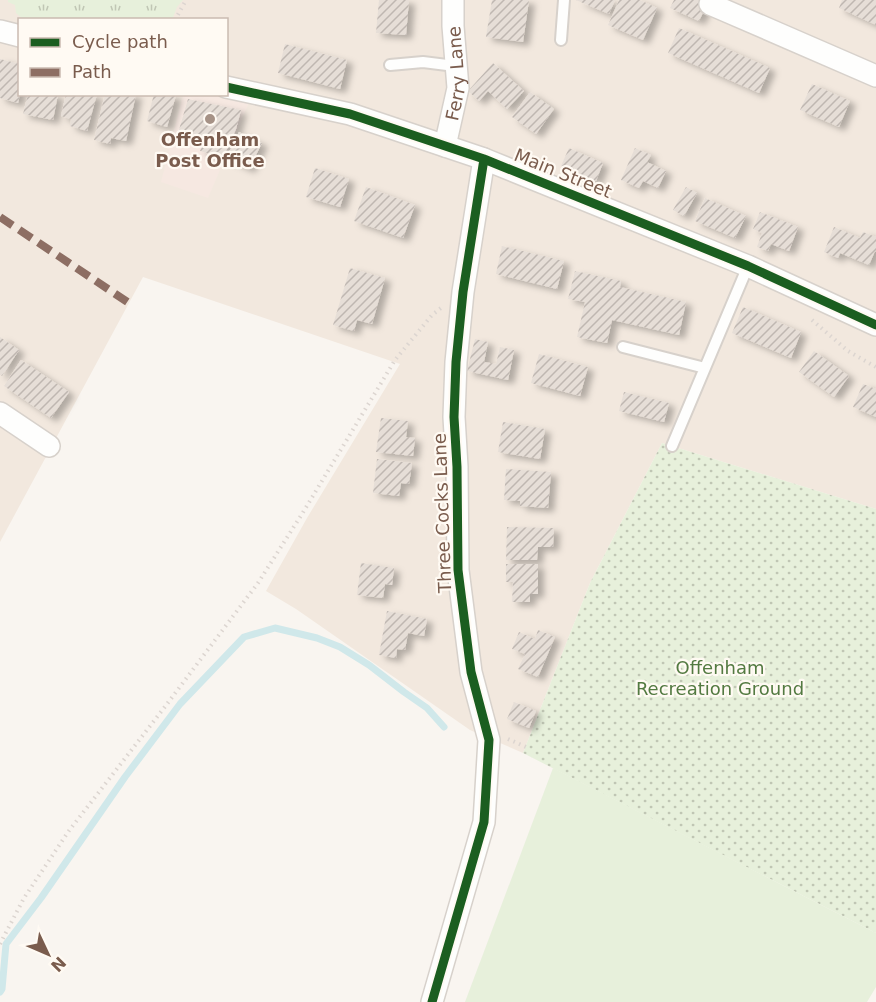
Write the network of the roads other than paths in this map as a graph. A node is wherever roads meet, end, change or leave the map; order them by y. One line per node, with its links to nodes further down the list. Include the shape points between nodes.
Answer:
1 (453, 0): 8 (street, Ferry Lane)
2 (564, 0): 6 (lane)
3 (710, 4): 9 (street)
4 (0, 31): 5 (street)
5 (18, 36)
6 (561, 40)
7 (390, 64): 8 (lane, via 423,62)
8 (455, 66): 11 (street, Ferry Lane, via 458,88)
9 (876, 76)
10 (228, 87): 11 (street, Main Street, via 350,114)
11 (445, 146): 12 (street, Main Street)
12 (484, 159): 13 (street, Main Street); 20 (street, Three Cocks Lane, via 463,292 454,417 458,570 471,672 489,740 484,822)
13 (748, 266): 14 (street, Main Street); 16 (lane)
14 (876, 325)
15 (622, 347): 16 (lane)
16 (705, 368): 19 (lane)
17 (0, 413): 18 (street)
18 (49, 446)
19 (672, 446)
20 (432, 1002)

